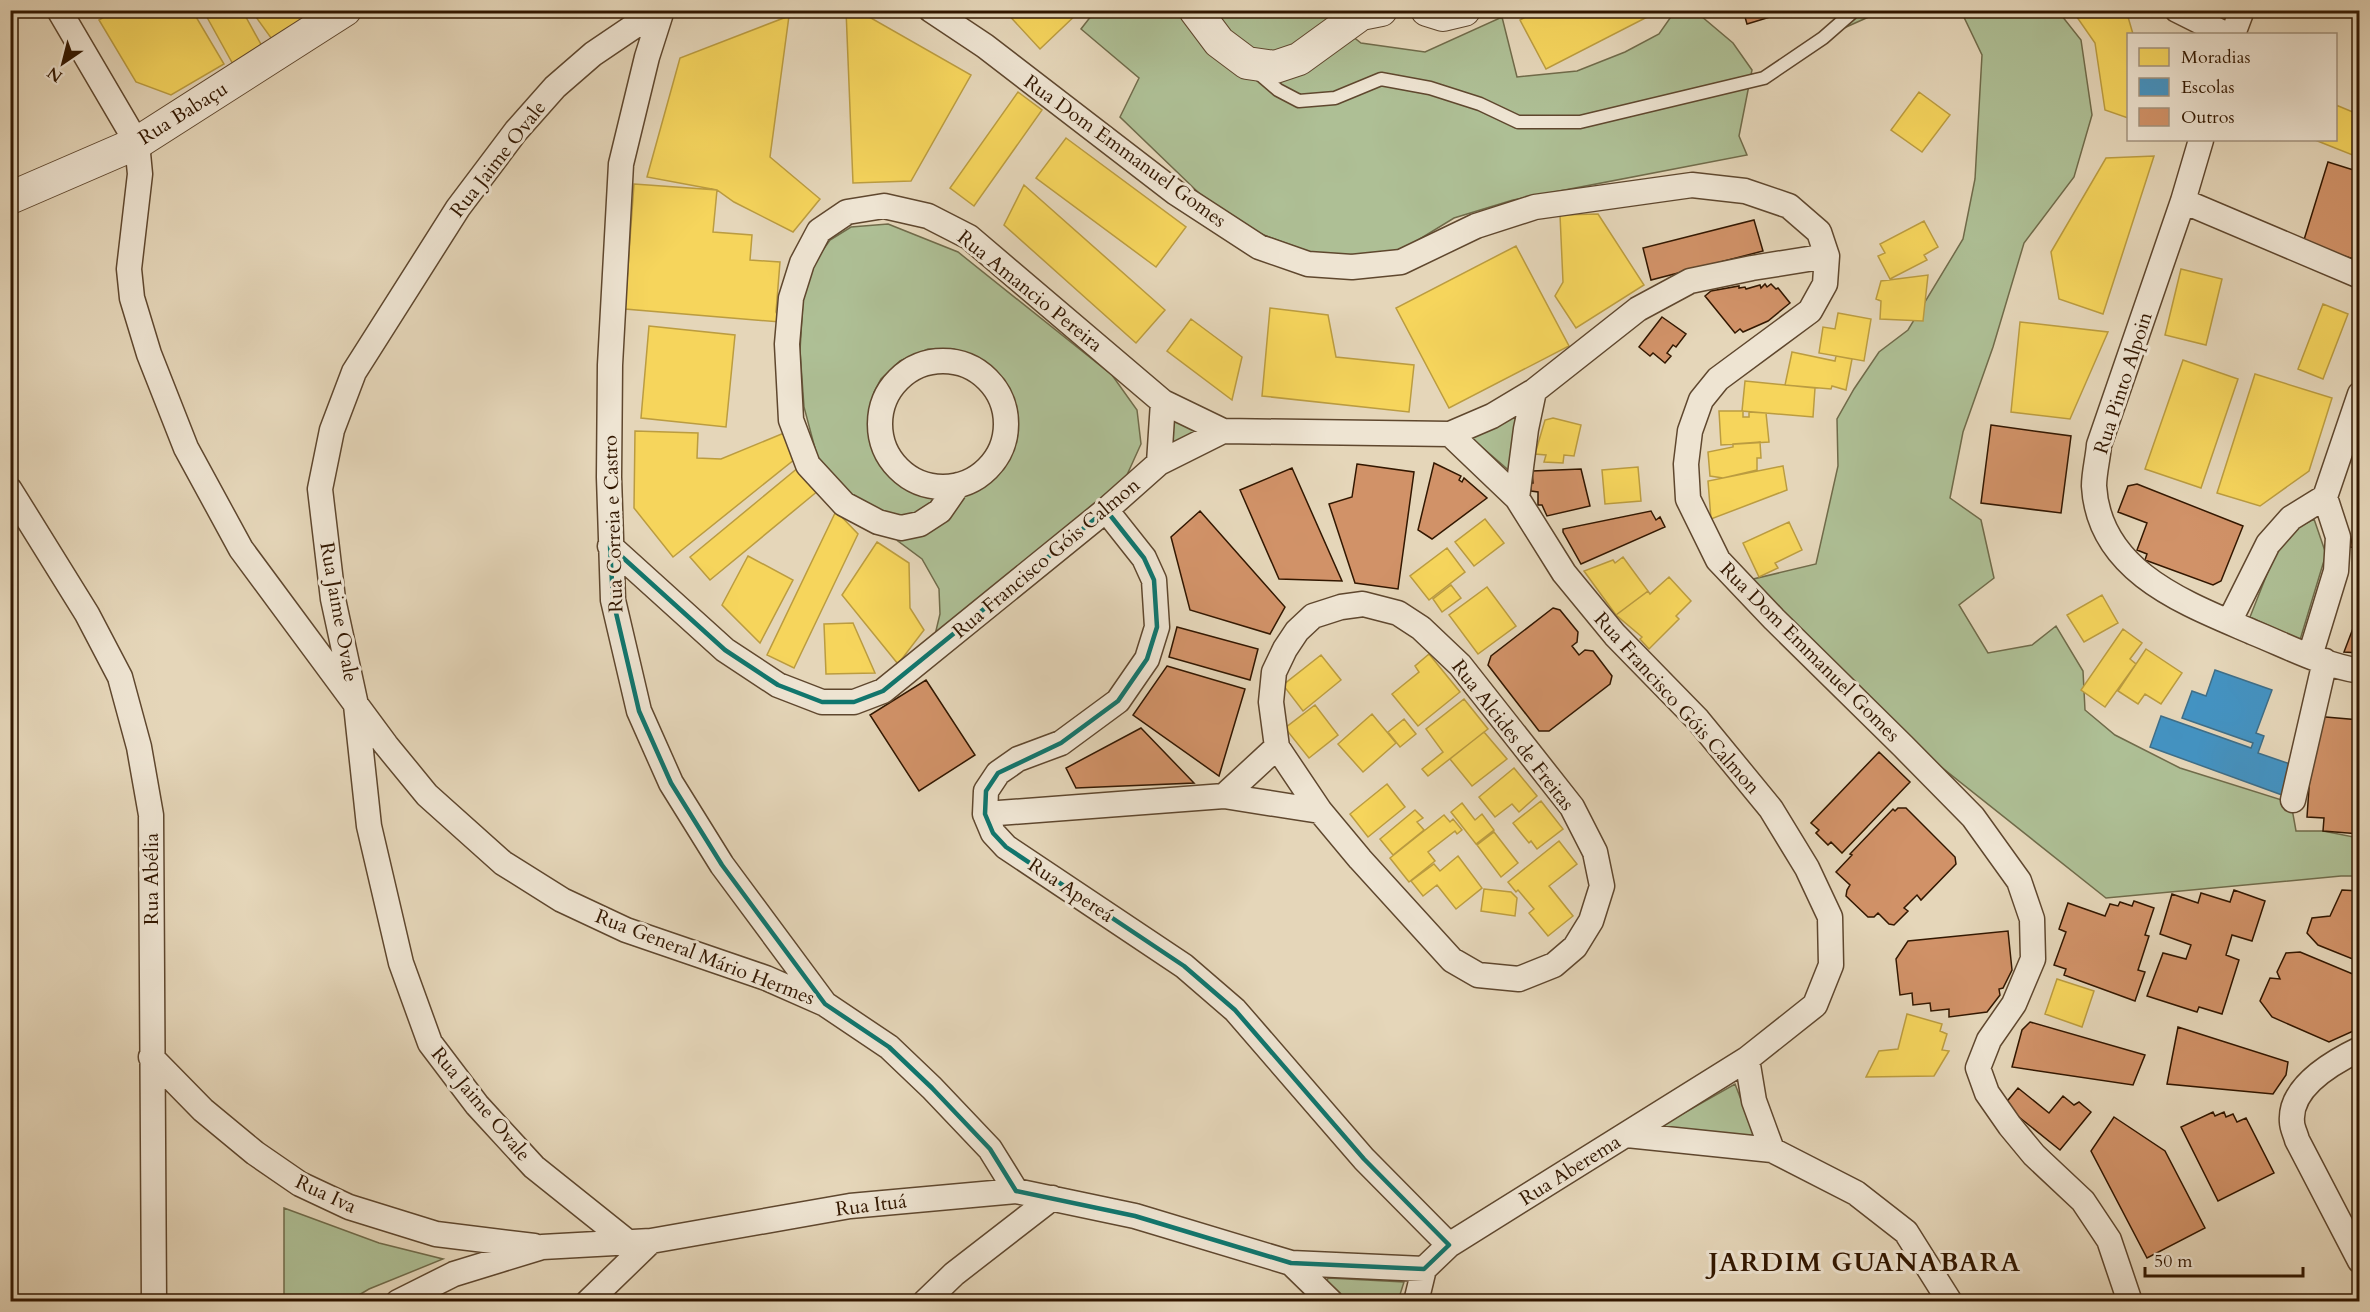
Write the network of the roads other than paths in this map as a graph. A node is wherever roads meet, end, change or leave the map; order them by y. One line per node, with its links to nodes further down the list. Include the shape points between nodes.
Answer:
1 (59, 10): 16 (street)
2 (345, 10): 16 (street, Rua Babaçu)
3 (660, 10): 32 (street, Rua Correia e Castro, via 621,164 610,365); 36 (street, Rua Jaime Ovale, via 593,54 555,87 516,131 458,208 354,372 332,430 320,489 333,599)
4 (931, 10): 19 (street, Rua Dom Emmanuel Gomes, via 985,46 1176,193 1259,247 1308,264 1352,267 1401,261 1476,226 1535,207 1692,185 1745,191 1789,206 1819,232)
5 (1195, 10): 14 (street, via 1219,42)
6 (1427, 10): 7 (street, via 1443,15)
7 (1464, 10)
8 (1855, 10): 14 (lane, via 1823,38 1764,78 1580,122 1518,122 1480,104 1381,79 1335,98 1299,101 1278,90)
9 (2177, 10): 12 (street)
10 (2242, 10): 13 (street)
11 (1364, 12): 14 (street, via 1299,59 1275,67)
12 (2222, 33)
13 (2233, 33)
14 (1247, 63)
15 (2201, 141): 18 (street, Rua Pinto Alpoin)
16 (137, 143): 17 (street, Rua Babaçu); 36 (street, Rua General Mário Hermes, via 140,174 129,269 132,298 149,354 186,448 242,549)
17 (10, 198)
18 (2183, 201): 20 (street); 33 (street, Rua Pinto Alpoin, via 2099,445 2094,485 2099,516 2117,552 2145,578 2184,603)
19 (1827, 256): 21 (street, via 1690,281 1638,309); 63 (street, Rua Dom Emmanuel Gomes, via 1825,284 1810,311 1718,379 1701,400 1690,431 1686,464 1688,499 1718,560 1973,817 2019,881 2032,919 2033,958 2014,1004 1989,1040 1977,1068 1987,1093 2010,1126 2034,1155 2084,1201 2109,1240)
20 (2360, 276)
21 (1534, 391): 25 (street); 30 (street)
22 (2360, 394): 29 (street)
23 (1163, 402): 24 (street, Rua Amancio Pereira); 26 (street); 27 (street, Rua Amancio Pereira, via 969,237 928,216 884,206 847,212 819,231 802,262 791,298 786,345 791,420 808,465 843,504 878,522 901,528 920,524 940,511)
24 (1223, 431): 25 (street, Rua Francisco Góis Calmon); 26 (street, Rua Francisco Góis Calmon)
25 (1450, 434): 30 (street, Rua Francisco Góis Calmon)
26 (1159, 463): 31 (street, Rua Francisco Góis Calmon)
27 (958, 485): 27 (street, Rua Amancio Pereira, via 979,477 994,461 1006,431 1005,410 992,384 975,369 946,360 924,363 899,378 886,396 880,417 882,440 894,464 911,478 932,486)
28 (10, 489): 44 (street, Rua Abélia, via 87,614 120,677 139,747 151,815)
29 (2325, 497): 33 (street, via 2291,518 2268,544); 34 (street, via 2338,537 2336,571)
30 (1517, 498): 45 (street, Rua Francisco Góis Calmon, via 1564,573 1615,635 1698,720 1771,809 1807,868 1830,917 1831,965 1815,1005)
31 (1106, 510): 32 (street, Rua Francisco Góis Calmon, via 883,691 854,702 822,702 778,685 725,650); 41 (street, via 1144,558 1154,580 1157,627 1147,659 1118,700 1061,743 1018,759 998,773 986,790)
32 (610, 546): 42 (street, Rua Correia e Castro, via 613,600 639,711 671,783 722,865)
33 (2229, 622): 34 (street, Rua Pinto Alpoin)
34 (2318, 659): 35 (street, Rua Pinto Alpoin); 39 (street)
35 (2360, 671)
36 (356, 705): 42 (street, Rua General Mário Hermes, via 427,795 503,863 562,900 626,930 766,978); 50 (street, Rua Jaime Ovale, via 369,826 401,963 430,1042 477,1105 534,1167)
37 (1277, 747): 38 (street); 40 (street, Rua Alcides de Freitas); 40 (street, Rua Alcides de Freitas, via 1271,702 1274,672 1297,631 1313,616 1341,607 1364,604 1398,613 1421,628 1460,665 1572,807 1595,852 1602,886 1591,921 1575,947 1554,965 1519,979 1478,975 1452,960)
38 (1224, 796): 40 (street); 41 (street)
39 (2293, 800)
40 (1320, 811)
41 (985, 814): 51 (street, Rua Apereá, via 993,833 1006,847 1184,966 1235,1010 1364,1159)
42 (825, 1004): 48 (street, Rua Correia e Castro, via 889,1047 932,1088 990,1149)
43 (2360, 1049): 53 (street, via 2306,1084 2295,1104 2292,1122 2297,1140)
44 (151, 1057): 52 (street, Rua Iva, via 203,1110 300,1184 349,1207 436,1234); 56 (street, Rua Abélia)
45 (1748, 1059): 46 (street, Rua Francisco Góis Calmon); 47 (street, via 1754,1101)
46 (1627, 1135): 47 (street, Rua Aberema); 51 (street, Rua Aberema)
47 (1772, 1150): 62 (street, Rua Aberema, via 1856,1192 1906,1232)
48 (1016, 1191): 49 (street, Rua Ituá); 50 (street, Rua Ituá, via 850,1206)
49 (1052, 1198): 54 (street, Rua Ituá, via 1135,1216); 59 (street, via 954,1274)
50 (640, 1242): 52 (street, Rua Ituá); 58 (street)
51 (1449, 1245): 55 (street, Rua Aberema)
52 (542, 1247): 57 (street, Rua Ituá, via 454,1274)
53 (2360, 1262)
54 (1291, 1263): 55 (street); 60 (street, Rua Ituá)
55 (1424, 1269): 61 (street)
56 (154, 1302)
57 (398, 1302)
58 (588, 1302)
59 (925, 1302)
60 (1331, 1302)
61 (1416, 1302)
62 (1950, 1302)
63 (2130, 1302)

